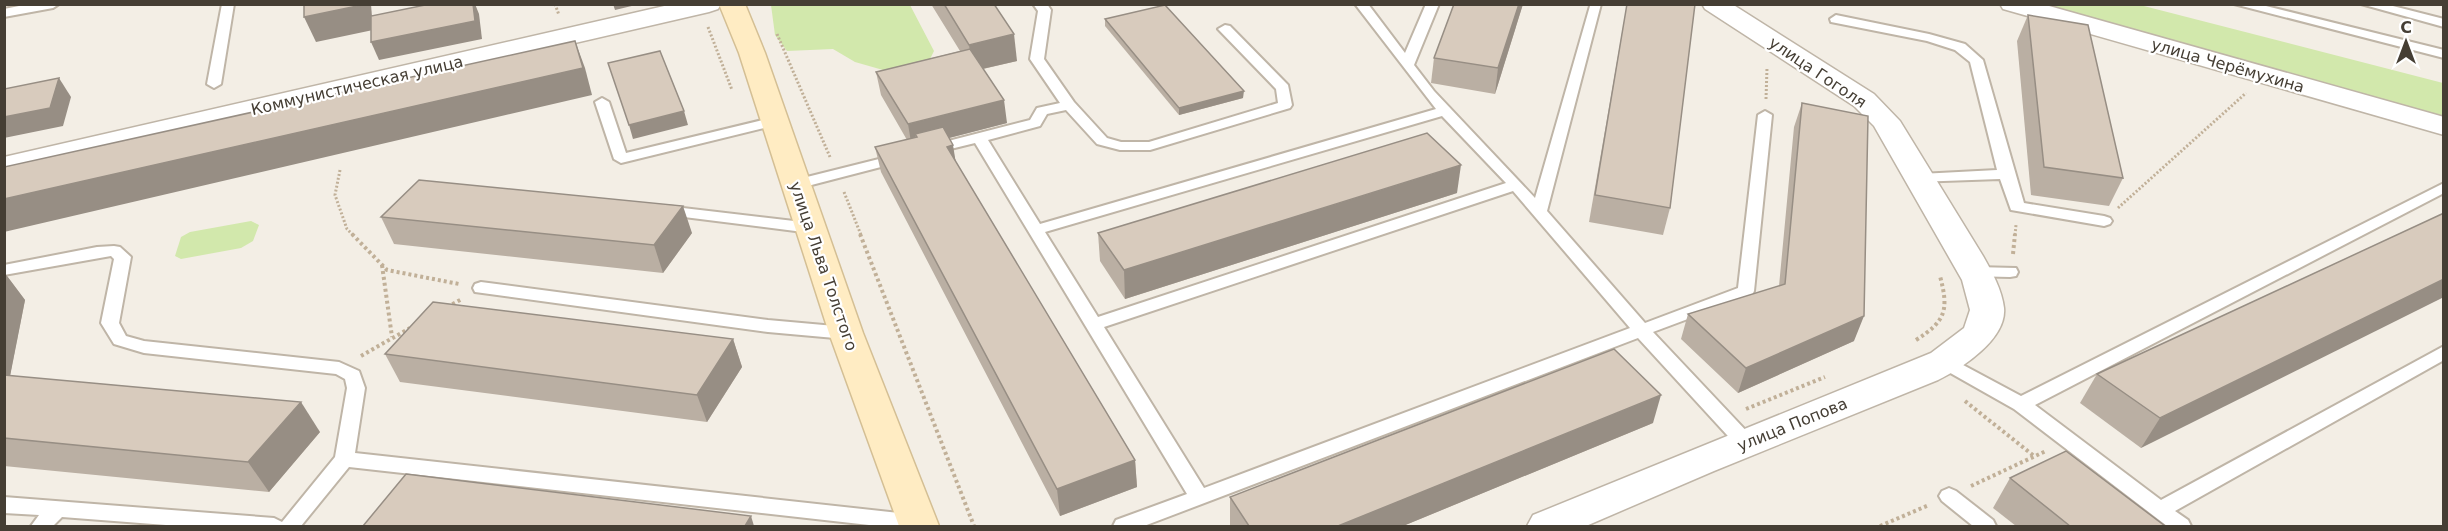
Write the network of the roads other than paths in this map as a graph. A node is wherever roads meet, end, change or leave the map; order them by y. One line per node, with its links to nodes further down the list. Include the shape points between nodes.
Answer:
1 (52, 4): 13 (lane)
2 (228, 4): 19 (lane)
3 (732, 4): 24 (street, улица Льва Толстого)
4 (1039, 4): 21 (lane, via 1045,10 1037,59)
5 (1360, 4): 18 (lane)
6 (1433, 4): 18 (lane)
7 (1714, 4): 29 (street, улица Гоголя, via 1864,100 1886,121)
8 (2012, 4): 25 (street, улица Черёмухина)
9 (2240, 4): 17 (lane)
10 (2367, 4): 15 (lane)
11 (705, 6): 27 (street, Коммунистическая улица)
12 (1596, 6): 34 (lane)
13 (4, 14)
14 (1836, 19): 28 (lane, via 1960,47 1976,60)
15 (2444, 23)
16 (1225, 29): 21 (lane, via 1283,88 1285,105 1150,146 1120,146 1102,141)
17 (2444, 54)
18 (1407, 65): 22 (lane)
19 (214, 84)
20 (602, 102): 24 (lane, via 621,159)
21 (1069, 105): 26 (lane, via 1042,111 1035,123)
22 (1445, 111): 31 (lane); 37 (lane)
23 (1765, 115): 42 (lane, via 1746,291)
24 (775, 121): 30 (street, улица Льва Толстого)
25 (2444, 126)
26 (979, 137): 30 (lane); 37 (lane)
27 (4, 166)
28 (2006, 174): 29 (lane); 35 (lane, via 2018,207)
29 (1920, 178): 39 (street, улица Гоголя)
30 (796, 184): 36 (street, улица Льва Толстого)
31 (1516, 185): 34 (lane); 41 (lane)
32 (2444, 187): 46 (lane)
33 (648, 209): 36 (lane)
34 (1539, 212): 42 (lane)
35 (2104, 221)
36 (811, 228): 43 (street, улица Льва Толстого)
37 (1036, 230): 41 (lane)
38 (4, 270): 48 (lane, via 114,251 123,257 110,323 120,340 144,347 339,368 353,375 356,388)
39 (1988, 275): 45 (street, улица Попова, via 1987,309 1979,333)
40 (481, 288): 43 (lane)
41 (1093, 325): 50 (lane)
42 (1641, 330): 47 (lane); 50 (lane)
43 (846, 333): 55 (street, улица Льва Толстого)
44 (2444, 352): 53 (lane)
45 (1944, 362): 46 (lane); 47 (street, улица Попова, via 1906,380)
46 (2021, 404): 53 (lane)
47 (1734, 430): 54 (street, улица Попова)
48 (344, 459): 55 (lane); 58 (lane)
49 (1949, 496): 60 (lane)
50 (1200, 497): 59 (lane)
51 (4, 505): 52 (lane)
52 (57, 510): 56 (lane); 57 (lane)
53 (2160, 510): 61 (lane)
54 (1570, 522)
55 (918, 525)
56 (41, 526)
57 (274, 526)
58 (290, 526)
59 (1123, 526)
60 (1986, 526)
61 (2181, 526)

